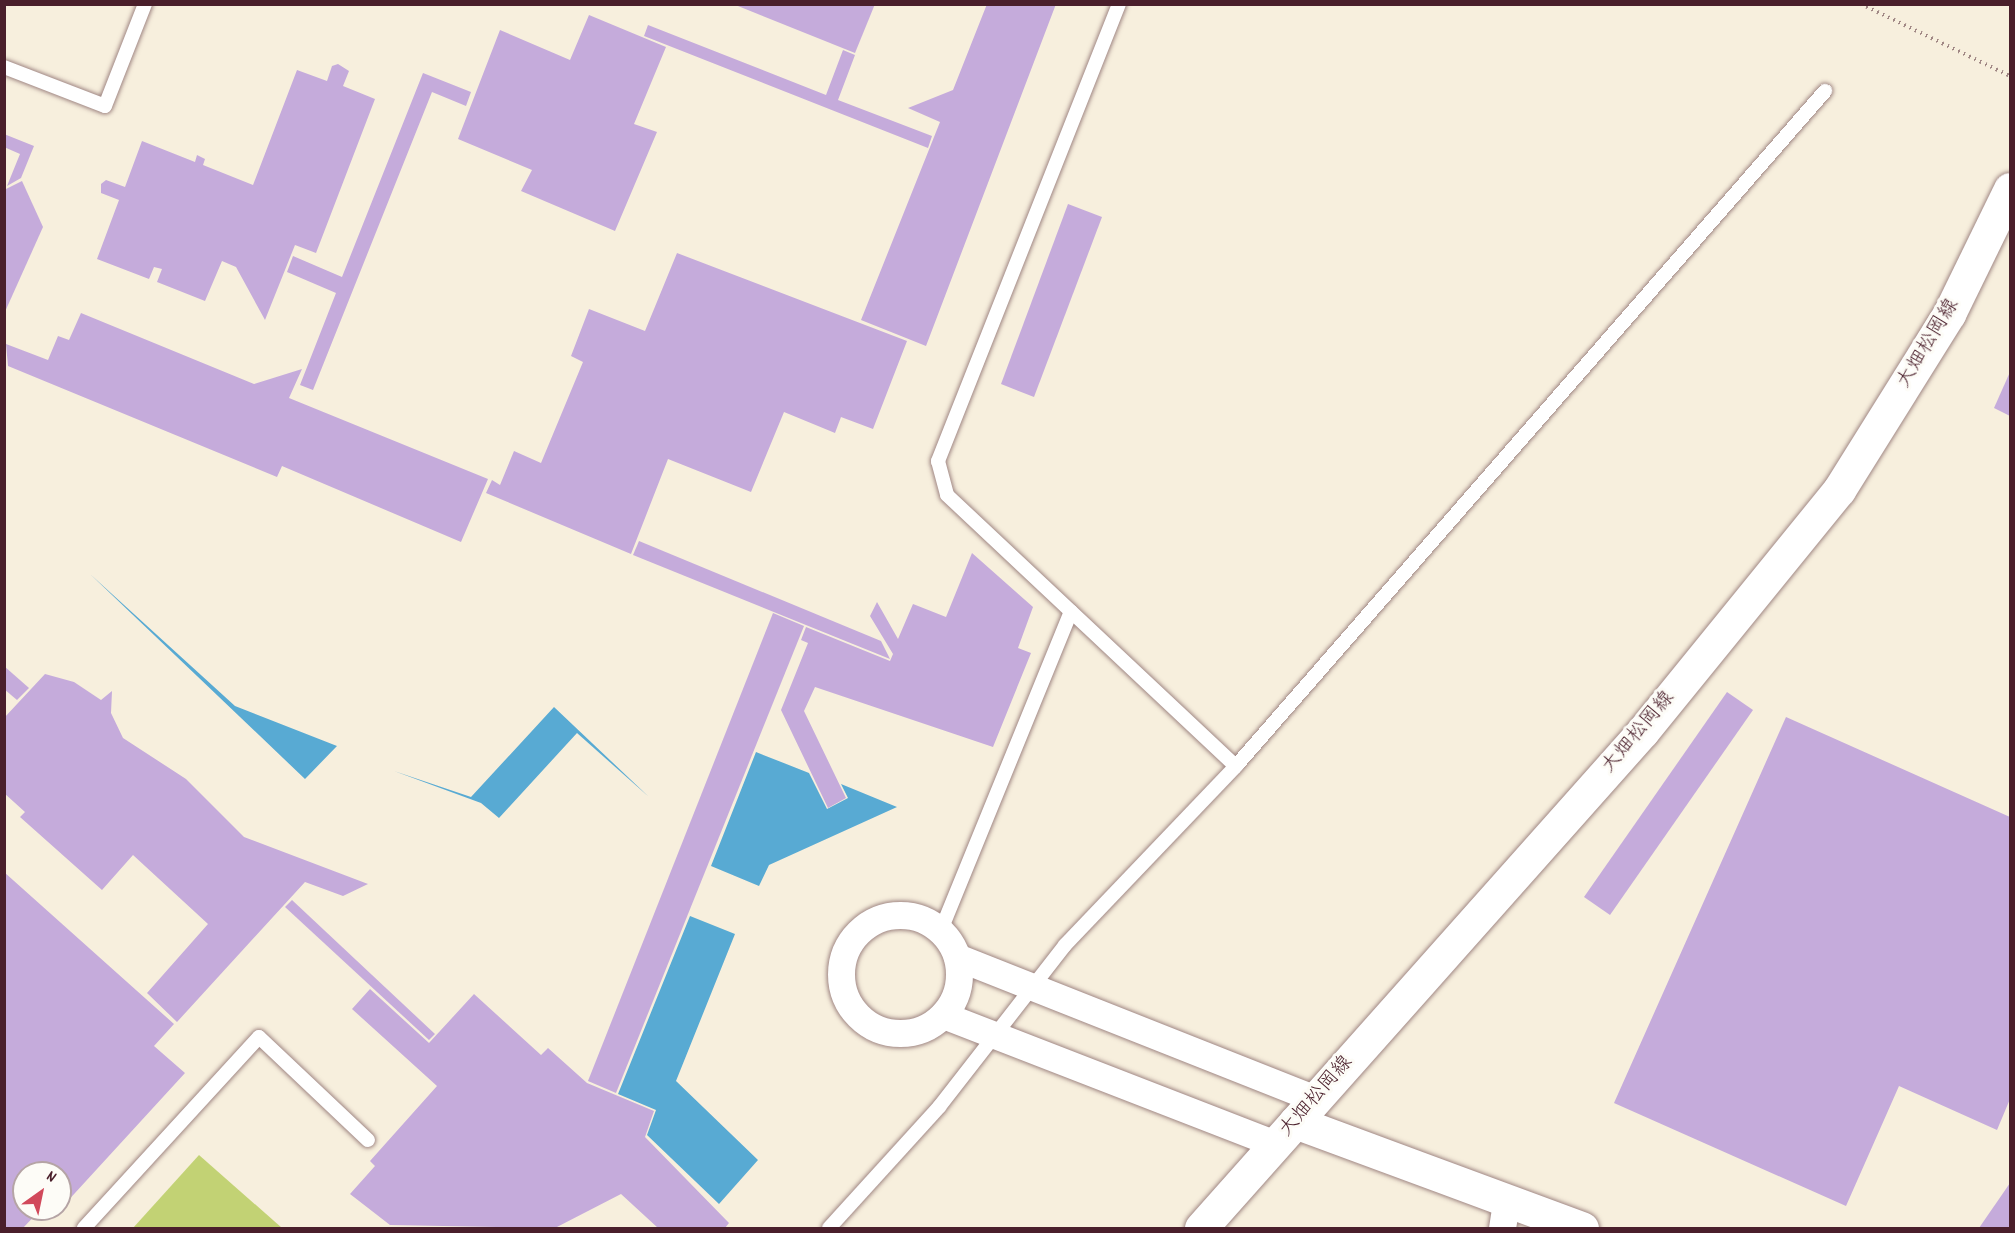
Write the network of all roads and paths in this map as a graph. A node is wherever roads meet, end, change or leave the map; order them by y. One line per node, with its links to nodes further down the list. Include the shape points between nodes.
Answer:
1 (145, 4): 4 (lane, via 105,106)
2 (1119, 4): 8 (lane, via 938,461 946,495)
3 (1861, 4): 5 (path)
4 (4, 67)
5 (2010, 75)
6 (1825, 91): 9 (lane)
7 (2010, 189): 15 (main road, 大畑松岡線, via 1949,314 1839,490 1643,731)
8 (1071, 611): 9 (lane); 10 (lane)
9 (1236, 766): 12 (lane, via 1065,945)
10 (941, 930): 11 (street); 13 (street, via 915,916 874,921 846,949 841,979 847,999 863,1020 881,1030 906,1033)
11 (957, 957): 12 (street); 13 (street, via 960,978)
12 (1032, 987): 14 (lane); 15 (street)
13 (943, 1015): 14 (street)
14 (995, 1034): 15 (street); 19 (lane, via 939,1107)
15 (1295, 1122): 17 (main road); 20 (main road, 大畑松岡線)
16 (368, 1140): 18 (lane, via 259,1037)
17 (1505, 1213): 21 (main road)
18 (84, 1228)
19 (829, 1228)
20 (1201, 1228)
21 (1582, 1228)

